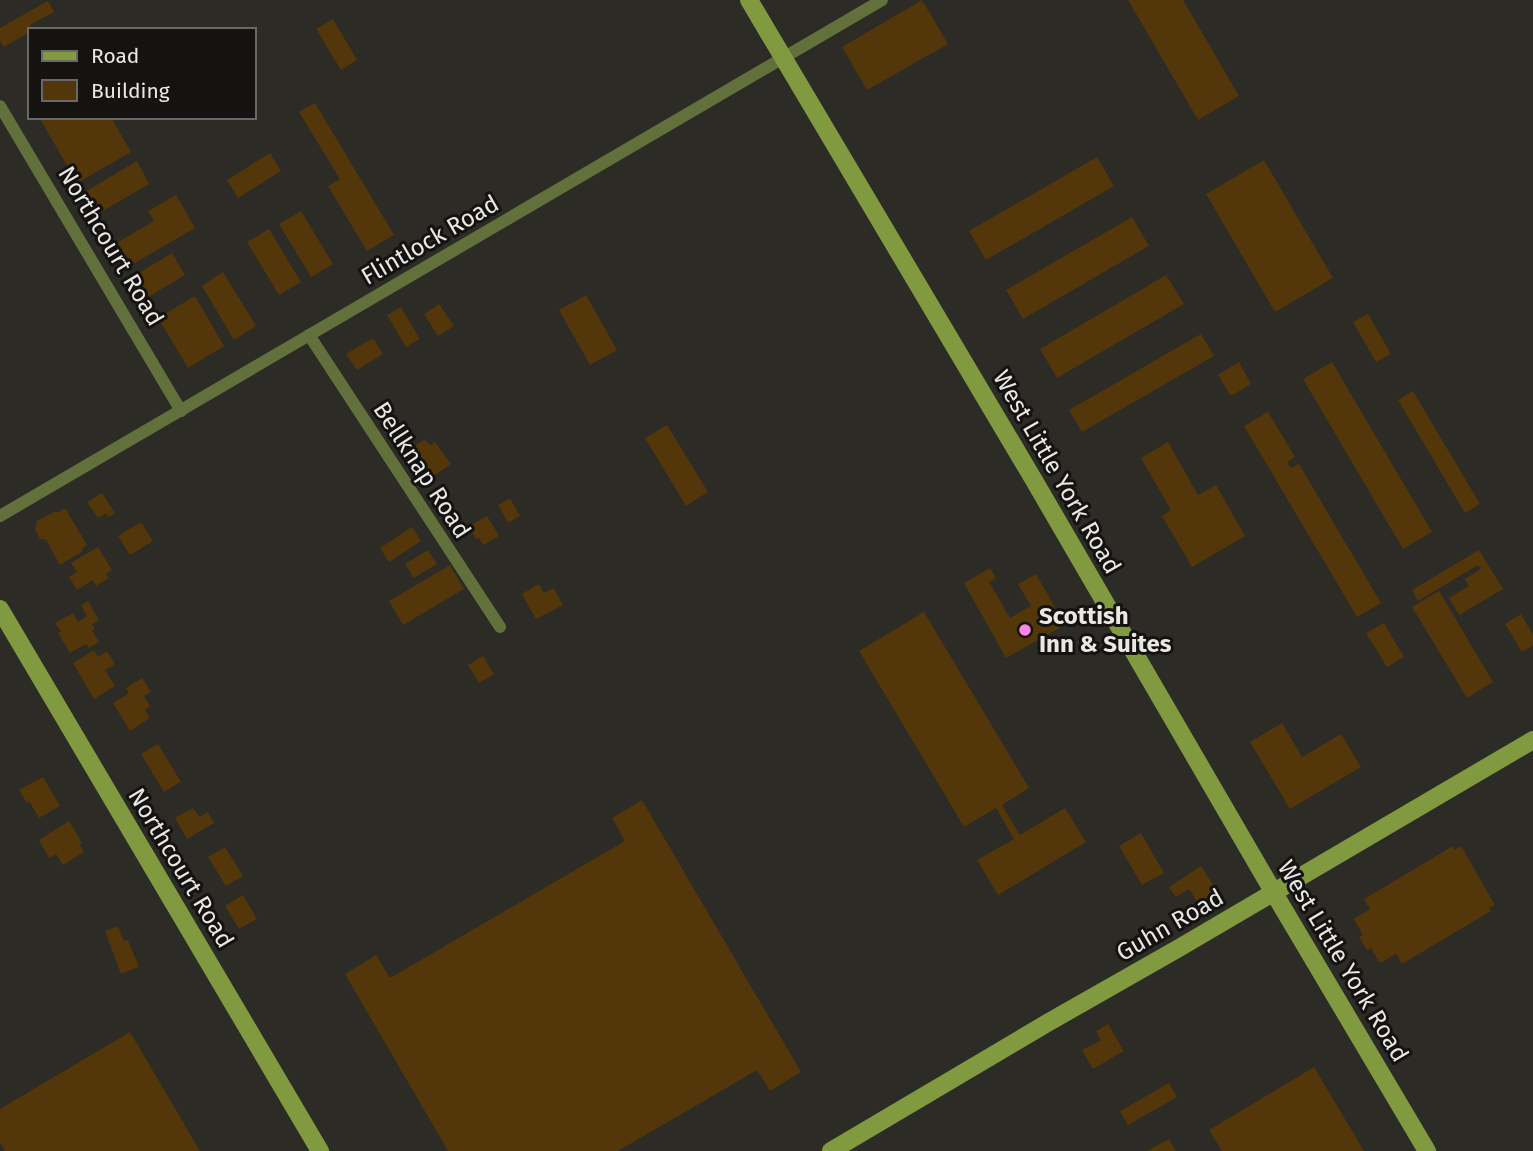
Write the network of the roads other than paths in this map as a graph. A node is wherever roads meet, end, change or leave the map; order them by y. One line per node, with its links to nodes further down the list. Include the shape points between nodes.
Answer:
1 (749, 0): 3 (street, West Little York Road)
2 (881, 0): 3 (street, Flintlock Road)
3 (783, 58): 5 (street, Flintlock Road); 11 (street, West Little York Road)
4 (0, 106): 6 (street, Northcourt Road)
5 (309, 335): 6 (street, Flintlock Road); 9 (street, Bellknap Road)
6 (181, 411): 7 (street, Flintlock Road)
7 (0, 516)
8 (0, 609): 12 (street, Northcourt Road)
9 (500, 627)
10 (1533, 740): 11 (street, Guhn Road)
11 (1274, 893): 13 (street, Guhn Road); 14 (street, West Little York Road)
12 (320, 1151)
13 (831, 1151)
14 (1427, 1151)

